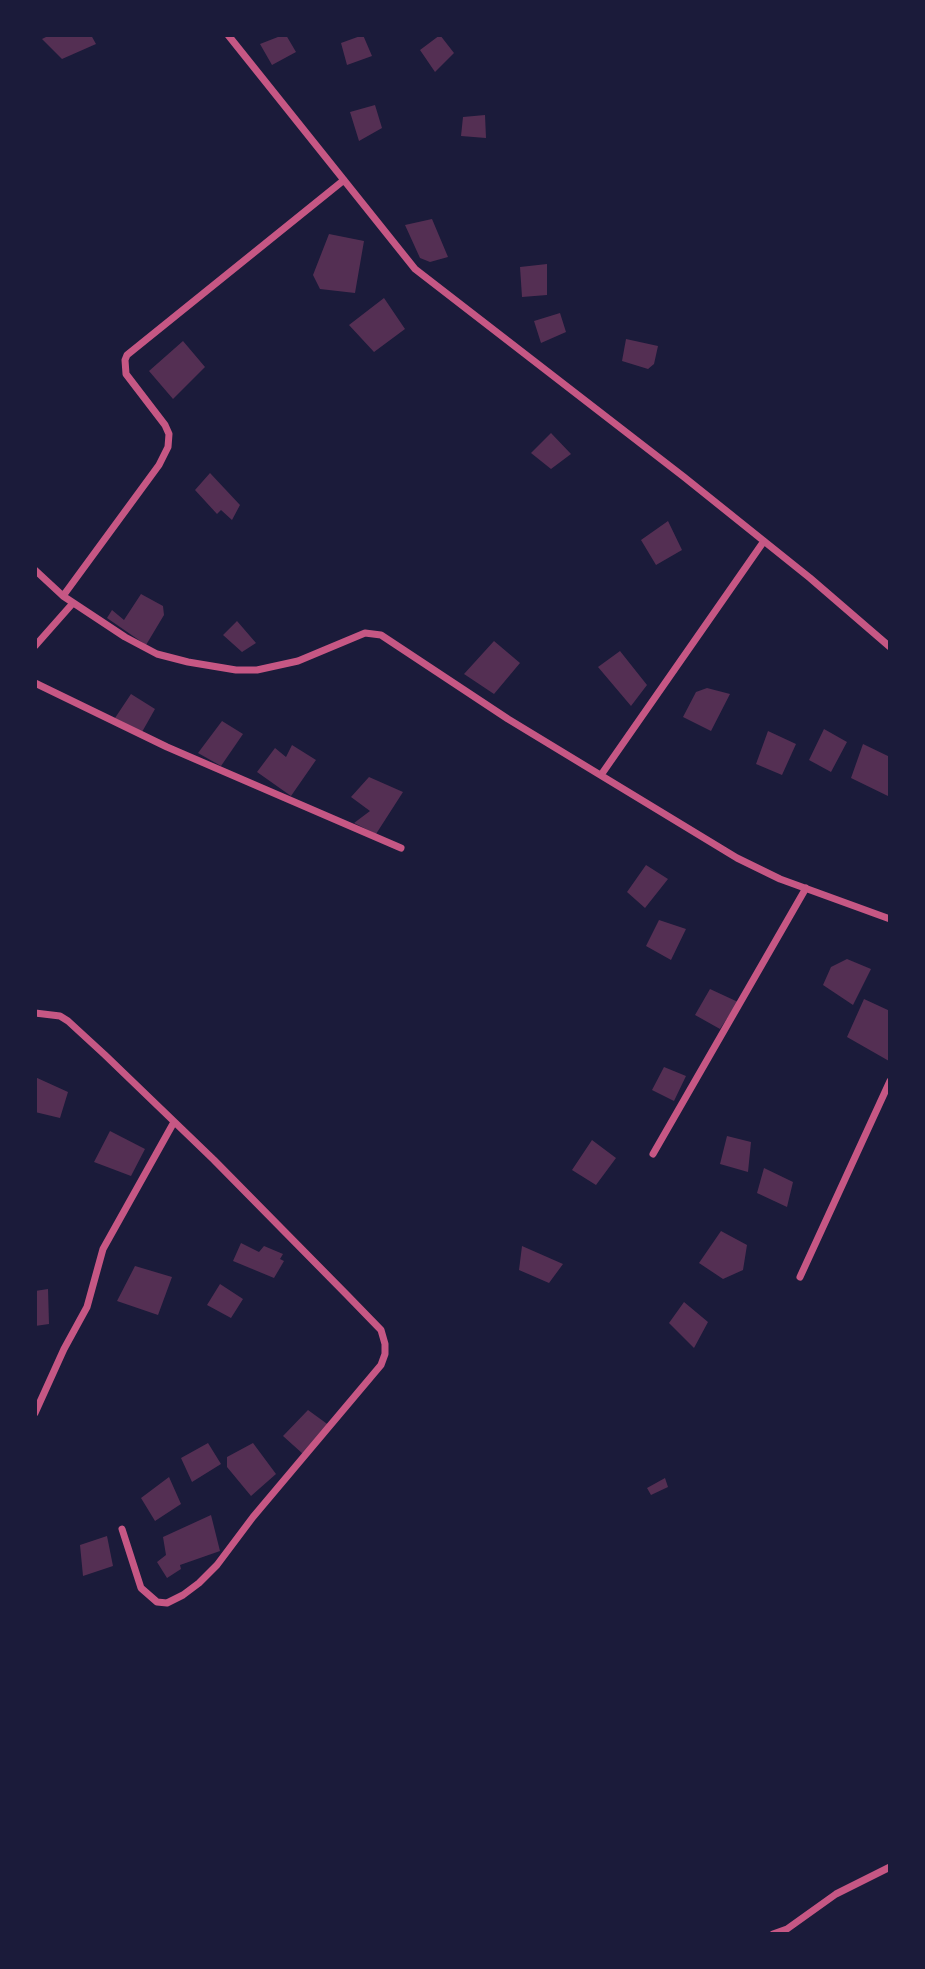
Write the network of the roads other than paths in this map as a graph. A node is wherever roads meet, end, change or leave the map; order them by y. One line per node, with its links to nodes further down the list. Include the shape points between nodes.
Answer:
1 (228, 35): 2 (street)
2 (344, 180): 3 (street, via 415,269); 5 (street, via 127,355 126,374 165,425 168,447 159,466)
3 (764, 541): 8 (street); 10 (street)
4 (35, 570): 5 (street)
5 (63, 596): 6 (street)
6 (73, 603): 7 (street); 10 (street, via 157,653 236,670 298,661 355,636 381,635)
7 (35, 646)
8 (890, 647)
9 (35, 683): 11 (street, via 167,747)
10 (601, 775): 12 (street, via 749,864)
11 (401, 848)
12 (806, 888): 13 (street); 17 (street)
13 (890, 919)
14 (35, 1013): 16 (street, via 68,1021)
15 (890, 1081): 18 (street)
16 (174, 1122): 19 (street, via 103,1250 87,1307); 20 (street, via 381,1330 385,1354 381,1365 217,1565 183,1595 157,1602 141,1588)
17 (653, 1154)
18 (800, 1278)
19 (35, 1413)
20 (122, 1530)
21 (890, 1867): 22 (street)
22 (773, 1934)

